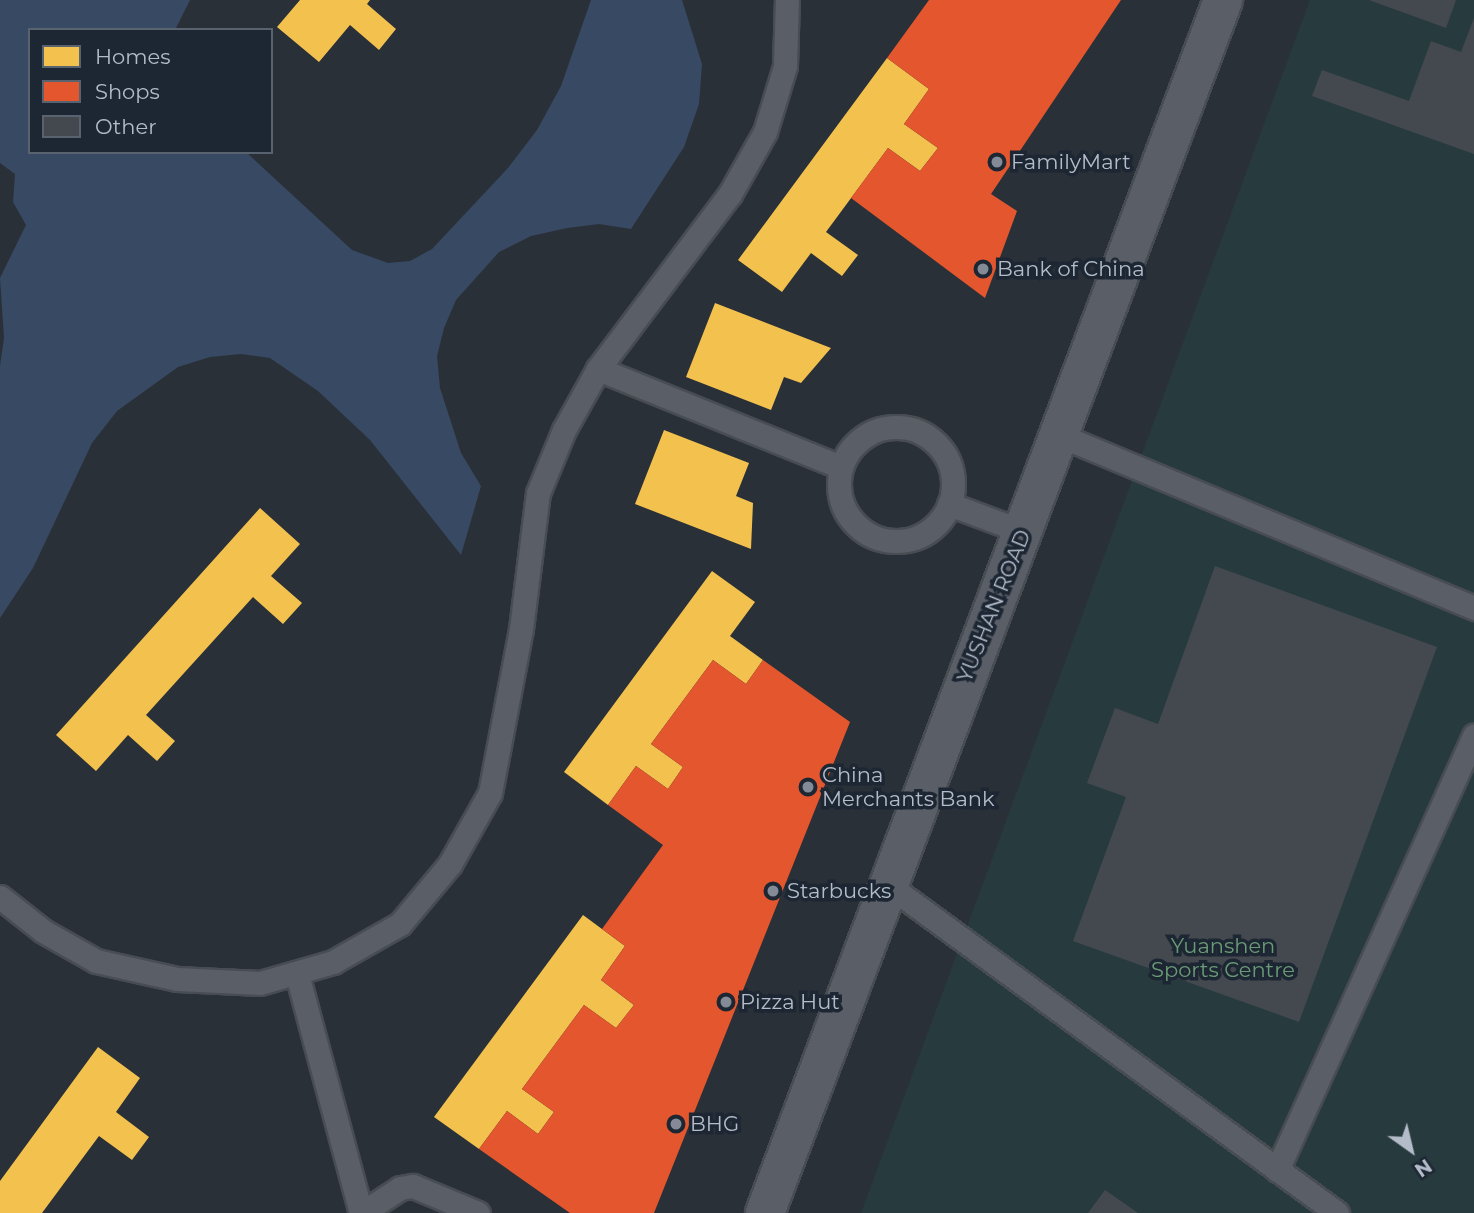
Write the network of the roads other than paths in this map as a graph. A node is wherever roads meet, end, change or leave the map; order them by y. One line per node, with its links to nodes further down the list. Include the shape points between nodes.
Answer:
1 (787, 0): 3 (lane, via 785,66 765,132 730,194)
2 (1223, 0): 4 (street, YUSHAN ROAD)
3 (598, 369): 5 (lane); 12 (lane, via 564,430 538,493 521,629 490,793 450,864 400,924 333,962)
4 (1059, 435): 7 (street, YUSHAN ROAD); 8 (lane)
5 (841, 467): 6 (lane, via 842,505 852,521 886,540 906,540 924,533); 6 (lane, via 862,438 888,428 914,430 930,438 947,459 953,486)
6 (949, 504): 7 (lane)
7 (1024, 532): 10 (street, YUSHAN ROAD)
8 (1474, 608)
9 (1474, 736): 13 (lane)
10 (888, 885): 13 (lane); 16 (street, YUSHAN ROAD)
11 (0, 897): 12 (lane, via 43,931 96,961 191,979 260,983)
12 (297, 974): 14 (lane)
13 (1278, 1170): 17 (lane)
14 (361, 1213): 15 (lane, via 400,1188 413,1186)
15 (478, 1213)
16 (765, 1213)
17 (1337, 1213)

